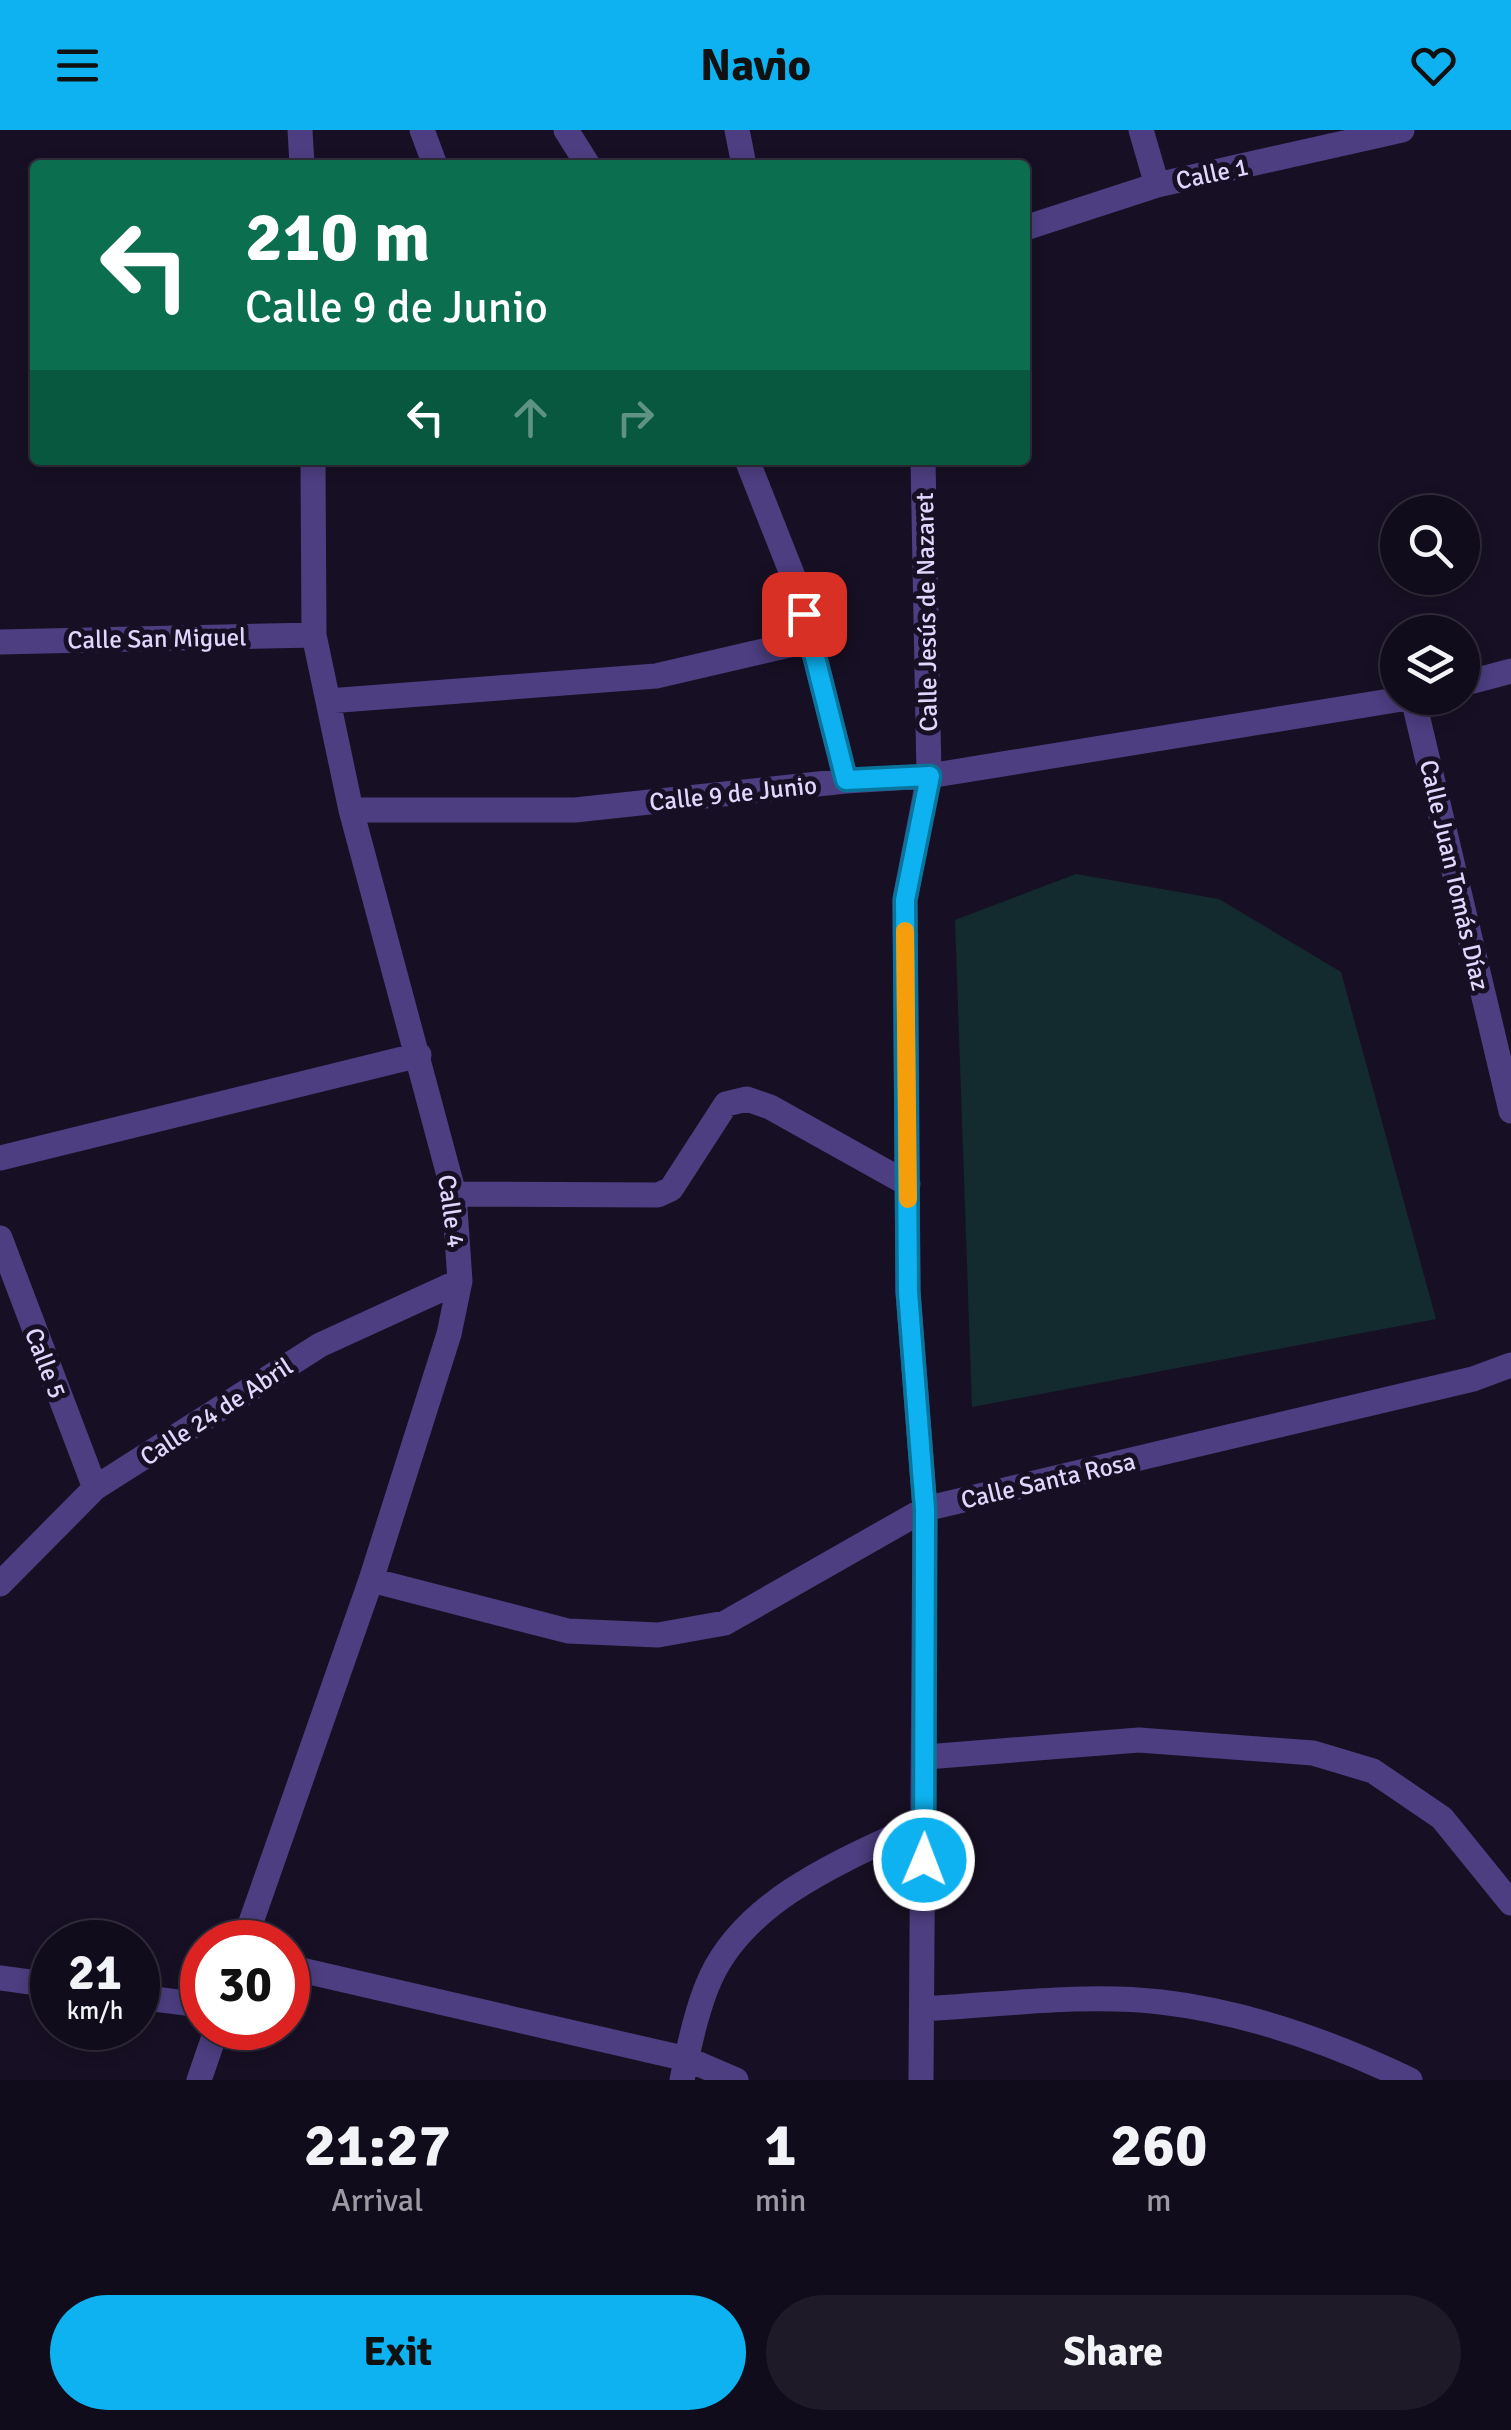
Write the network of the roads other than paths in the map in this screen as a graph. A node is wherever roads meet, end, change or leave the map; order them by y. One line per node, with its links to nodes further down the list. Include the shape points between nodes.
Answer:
1 (300, 130): 7 (street)
2 (422, 130): 8 (street)
3 (566, 130): 9 (street)
4 (737, 130): 10 (street)
5 (1140, 130): 11 (street)
6 (1391, 132): 11 (street, Calle 1)
7 (302, 160)
8 (433, 160)
9 (585, 160)
10 (743, 160)
11 (1157, 185): 12 (street, Calle 1)
12 (1030, 226)
13 (314, 465): 16 (street, Calle 4)
14 (749, 465): 17 (street)
15 (923, 465): 24 (street, Calle Jesús de Nazaret)
16 (314, 634): 18 (street, Calle San Miguel); 21 (street, Calle 4)
17 (811, 640): 21 (street, via 656,676); 25 (street)
18 (0, 642)
19 (1511, 671): 20 (street)
20 (1480, 679)
21 (328, 702): 26 (street, Calle 4)
22 (1380, 703): 24 (street, Calle 9 de Junio)
23 (1414, 715): 28 (street, Calle Juan Tomás Díaz)
24 (930, 776): 25 (street, Calle 9 de Junio); 30 (street, Calle Jesús de Nazaret, via 905,900)
25 (846, 780): 26 (street, Calle 9 de Junio, via 575,810)
26 (351, 810): 27 (street, Calle 4)
27 (418, 1055): 29 (street); 31 (street, Calle 4)
28 (1511, 1111)
29 (0, 1158)
30 (908, 1184): 31 (street, via 747,1099 726,1104 670,1189 658,1196); 36 (street, Calle Jesús de Nazaret, via 908,1292)
31 (454, 1194): 33 (street, Calle 4)
32 (0, 1238): 35 (street, Calle 5)
33 (460, 1282): 35 (street, Calle 24 de Abril, via 320,1344); 37 (street, Calle 4)
34 (1511, 1365): 36 (street, Calle Santa Rosa)
35 (95, 1488): 38 (street, Calle 24 de Abril)
36 (925, 1509): 37 (street, Calle Santa Rosa, via 725,1623 658,1634 568,1630); 39 (street, Calle Jesús de Nazaret)
37 (371, 1580): 42 (street, Calle 4)
38 (0, 1584)
39 (926, 1757): 40 (street, Calle Jesús de Nazaret); 41 (street, via 1139,1740 1313,1753 1373,1770 1442,1818)
40 (924, 1822): 46 (street, Calle Jesús de Nazaret); 48 (street, via 826,1870 750,1923 712,1976)
41 (1511, 1903)
42 (252, 1920)
43 (310, 1973): 48 (street)
44 (0, 1978): 45 (street)
45 (30, 1982)
46 (922, 2009): 51 (street, Calle Jesús de Nazaret); 52 (street, via 1160,2002 1268,2024)
47 (209, 2050): 49 (street)
48 (684, 2069): 50 (street)
49 (199, 2080)
50 (736, 2080)
51 (922, 2080)
52 (1410, 2080)

